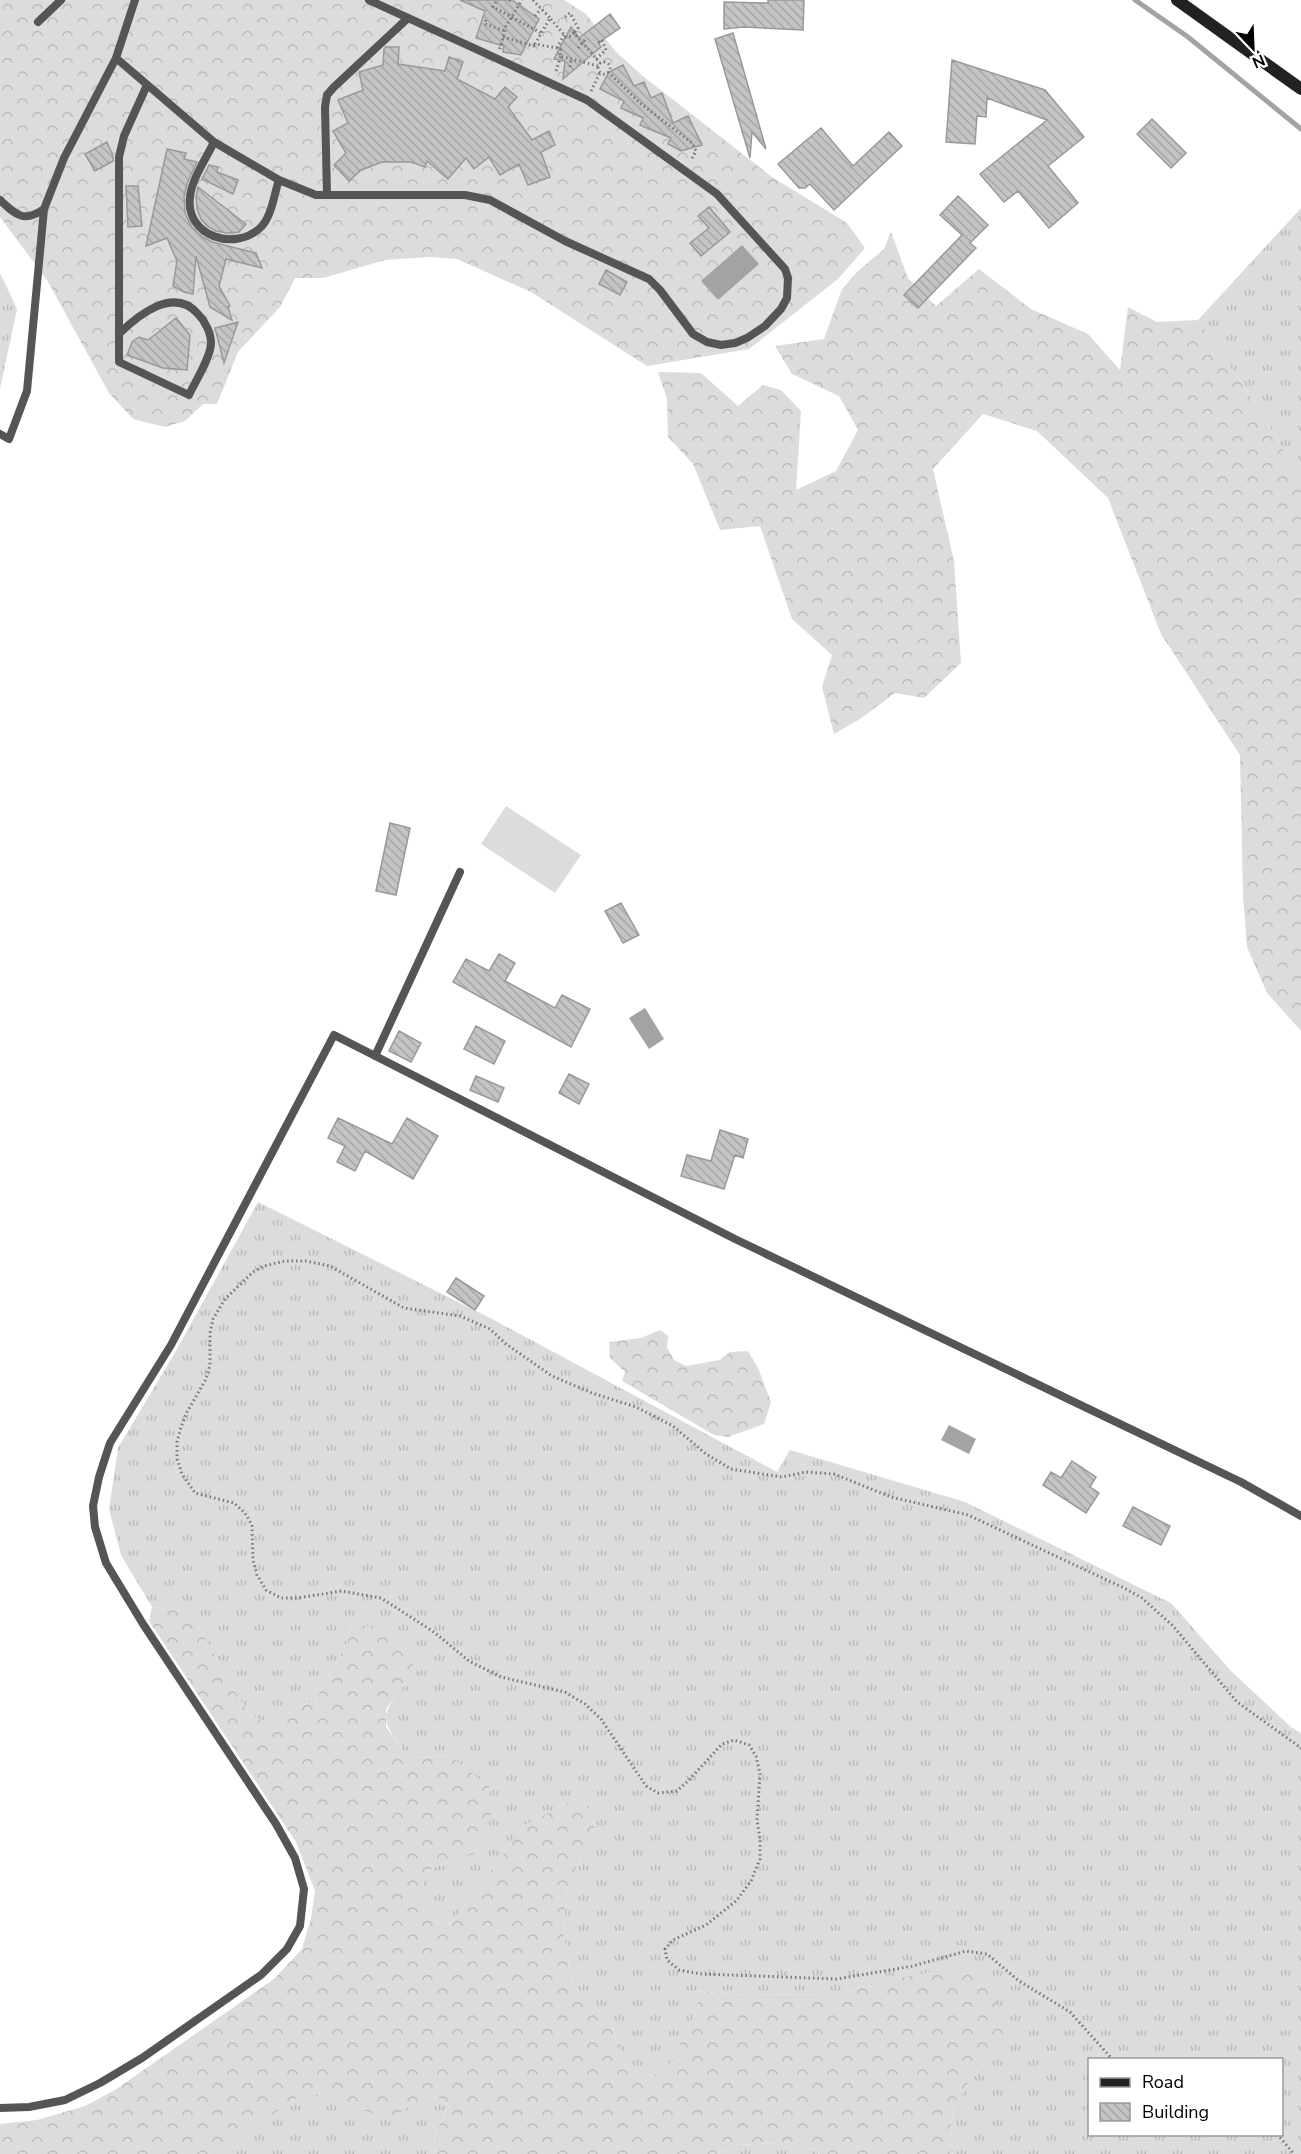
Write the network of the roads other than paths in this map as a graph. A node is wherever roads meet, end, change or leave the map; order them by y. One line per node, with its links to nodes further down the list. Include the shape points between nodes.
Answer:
1 (62, 0): 6 (lane)
2 (135, 0): 7 (lane)
3 (369, 0): 5 (lane)
4 (1177, 0): 9 (street)
5 (408, 18): 12 (lane, via 327,95); 12 (lane, via 587,100 717,194 785,269 787,298 758,332 735,343 707,342 693,334 649,279 565,241 490,200 465,195)
6 (38, 22)
7 (116, 58): 8 (lane); 14 (lane, via 64,158)
8 (147, 85): 10 (lane); 15 (lane, via 119,157)
9 (1301, 89)
10 (214, 142): 11 (lane); 11 (lane, via 192,188 189,205 199,226 212,237 240,239 263,225)
11 (279, 180): 12 (lane, via 309,193)
12 (327, 195)
13 (0, 200): 14 (lane, via 18,216 31,216)
14 (44, 209): 16 (lane, via 27,391 9,439)
15 (119, 334): 15 (lane, via 119,363 189,395 211,343 207,327 194,309 177,303 159,305 141,314)
16 (0, 434)
17 (460, 872): 18 (lane)
18 (375, 1056): 19 (lane, via 735,1239 1241,1482); 20 (lane, via 334,1035 171,1345 110,1443 93,1506 106,1563 295,1857 304,1889 300,1926 287,1949 261,1975 142,2058 64,2100)
19 (1301, 1516)
20 (0, 2108)

